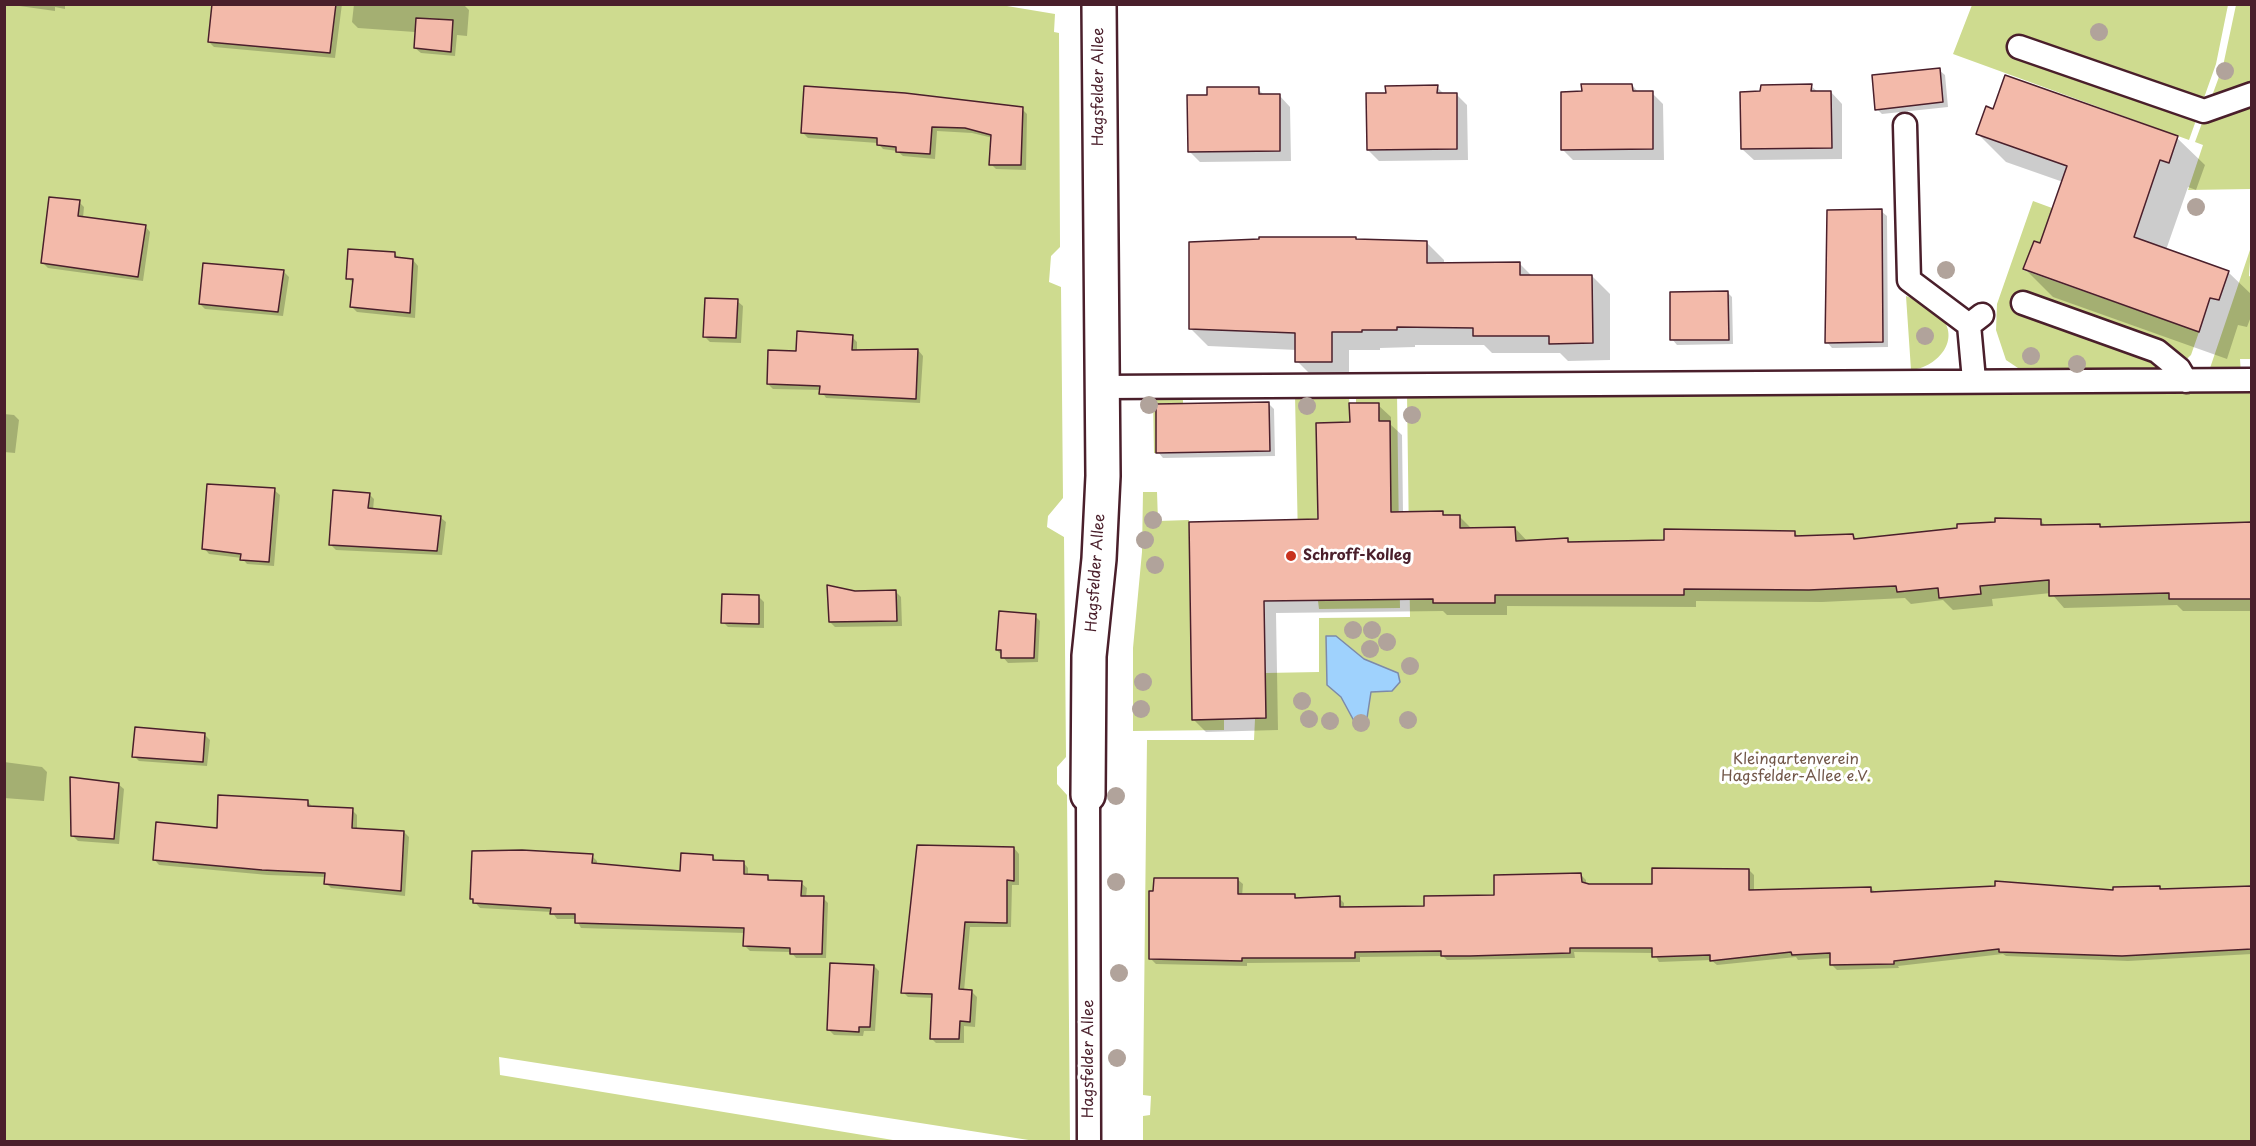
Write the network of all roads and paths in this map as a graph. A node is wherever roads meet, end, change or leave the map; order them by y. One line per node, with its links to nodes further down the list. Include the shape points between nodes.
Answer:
1 (1099, 4): 9 (street, Hagsfelder Allee)
2 (2019, 47): 3 (lane, via 2204,111)
3 (2252, 94)
4 (1905, 125): 6 (lane, via 1909,280 1975,320)
5 (2023, 303): 8 (lane, via 2157,351 2179,369)
6 (1974, 380): 8 (lane); 9 (lane)
7 (2252, 380): 8 (lane)
8 (2186, 381)
9 (1104, 387): 10 (street, Hagsfelder Allee, via 1100,559 1089,656)
10 (1088, 795): 11 (lane, Hagsfelder Allee)
11 (1089, 1142)

